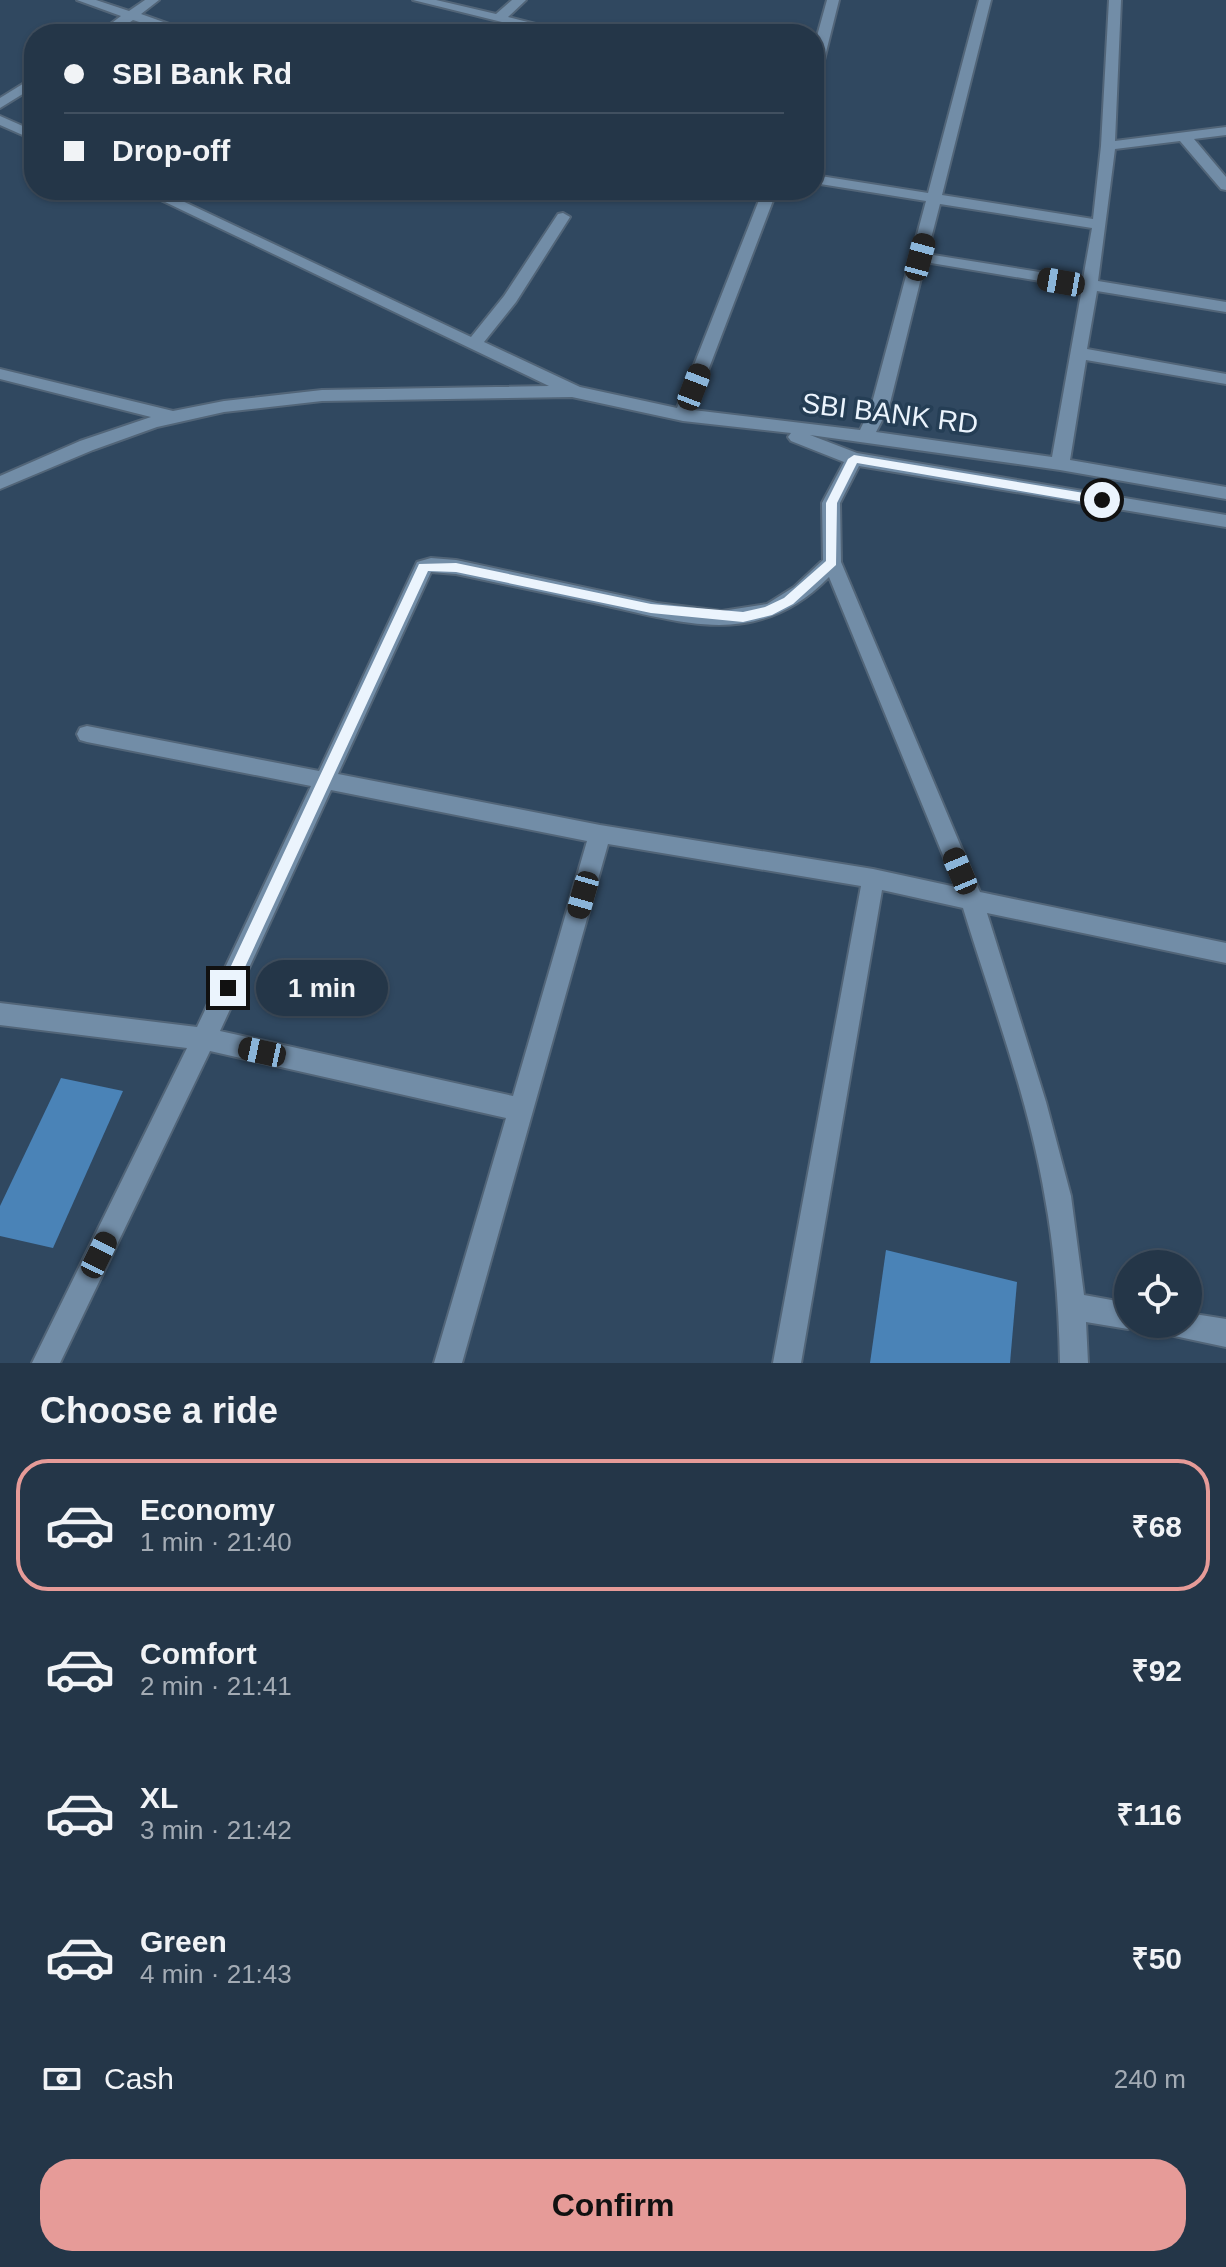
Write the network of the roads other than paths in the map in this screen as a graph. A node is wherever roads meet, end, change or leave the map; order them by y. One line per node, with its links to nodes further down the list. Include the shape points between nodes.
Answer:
1 (83, 0): 8 (street)
2 (153, 0): 8 (street)
3 (419, 0): 9 (street)
4 (520, 0): 9 (street)
5 (833, 0): 13 (street)
6 (985, 0): 23 (street)
7 (1115, 0): 20 (street)
8 (131, 15): 10 (street); 11 (street)
9 (500, 17): 12 (street)
10 (118, 24)
11 (159, 24)
12 (528, 24)
13 (824, 34)
14 (24, 88): 15 (street)
15 (0, 104)
16 (0, 120): 17 (street)
17 (24, 131)
18 (1226, 131): 19 (street)
19 (1185, 138): 20 (street); 22 (street)
20 (1108, 146): 27 (street)
21 (824, 181): 23 (street)
22 (1226, 186)
23 (936, 198): 27 (street); 28 (street)
24 (168, 200): 31 (street)
25 (766, 200): 36 (street)
26 (563, 217): 31 (street)
27 (1100, 225): 29 (street)
28 (920, 257): 29 (street); 39 (street, via 880,407)
29 (1090, 286): 30 (street); 32 (street)
30 (1226, 307)
31 (473, 345): 35 (street)
32 (1078, 353): 34 (street); 41 (street)
33 (0, 374): 37 (street)
34 (1226, 379)
35 (575, 392): 36 (street); 37 (street, via 319,396)
36 (683, 415): 38 (street)
37 (173, 417): 42 (street)
38 (771, 426): 39 (street, SBI BANK RD); 40 (street, SBI BANK RD)
39 (865, 436): 41 (street, SBI BANK RD)
40 (854, 459): 44 (street, SBI BANK RD); 45 (street, via 831,503)
41 (1060, 464): 43 (street, SBI BANK RD)
42 (0, 483)
43 (1226, 493)
44 (1226, 521)
45 (832, 562): 47 (street, via 789,601 743,617 677,612 456,567 424,567); 50 (street)
46 (87, 734): 47 (street)
47 (325, 779): 48 (street); 53 (street)
48 (600, 834): 49 (street); 54 (street)
49 (873, 879): 50 (street); 61 (street)
50 (972, 899): 51 (street); 55 (street, via 1058,1196)
51 (1226, 953)
52 (0, 1014): 53 (street)
53 (204, 1039): 54 (street); 59 (street)
54 (523, 1110): 60 (street)
55 (1072, 1306): 56 (street); 62 (street)
56 (1114, 1314)
57 (1202, 1329): 58 (street)
58 (1226, 1333)
59 (46, 1363)
60 (448, 1363)
61 (787, 1363)
62 (1074, 1363)

